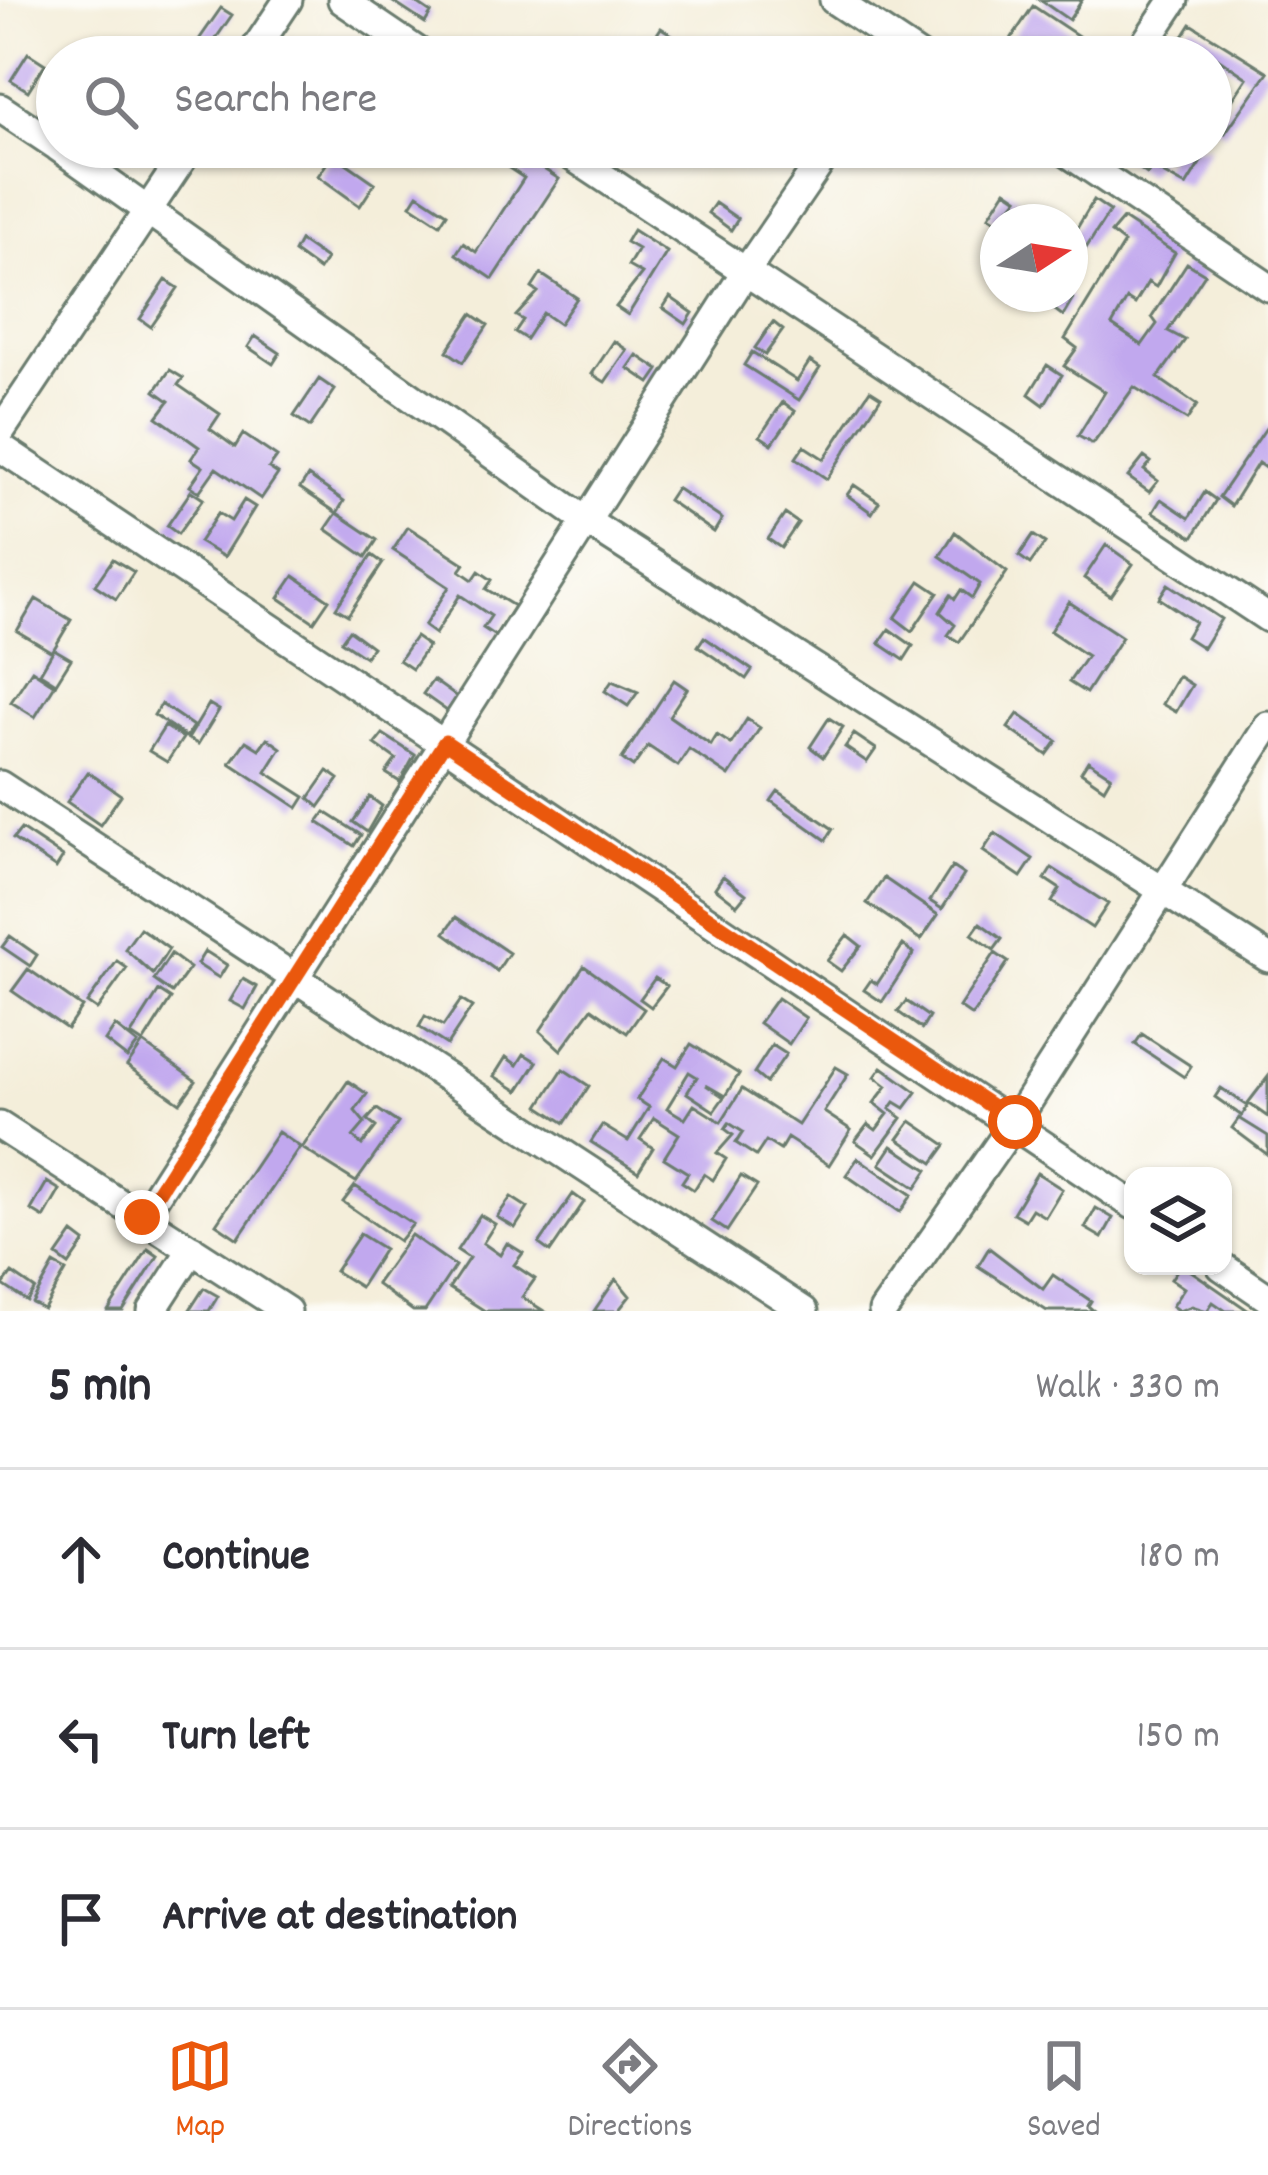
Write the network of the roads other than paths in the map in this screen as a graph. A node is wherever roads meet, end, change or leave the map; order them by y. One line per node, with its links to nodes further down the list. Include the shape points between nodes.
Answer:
1 (288, 0): 5 (street)
2 (342, 0): 6 (street)
3 (834, 0): 7 (street)
4 (1174, 0): 8 (street)
5 (264, 36)
6 (395, 36)
7 (882, 36)
8 (1150, 36)
9 (0, 108): 10 (street)
10 (36, 132)
11 (89, 168): 16 (street)
12 (176, 168): 16 (street)
13 (589, 168): 17 (street)
14 (816, 168): 17 (street)
15 (1095, 168): 18 (street)
16 (149, 208): 19 (street); 21 (street)
17 (743, 274): 21 (street); 22 (street)
18 (1268, 287)
19 (0, 432)
20 (0, 447): 24 (street)
21 (589, 524): 24 (street); 26 (street)
22 (1268, 617)
23 (1268, 726): 26 (street)
24 (445, 742): 28 (street); 29 (street)
25 (0, 785): 28 (street)
26 (1161, 892): 27 (street); 29 (street)
27 (1268, 958)
28 (299, 978): 32 (street); 38 (street)
29 (1015, 1122): 31 (street); 39 (street)
30 (0, 1126): 32 (street)
31 (1124, 1199)
32 (142, 1217): 33 (street)
33 (192, 1249): 36 (street); 37 (street)
34 (1232, 1273): 35 (street)
35 (1268, 1298)
36 (152, 1311)
37 (287, 1311)
38 (804, 1311)
39 (883, 1311)

